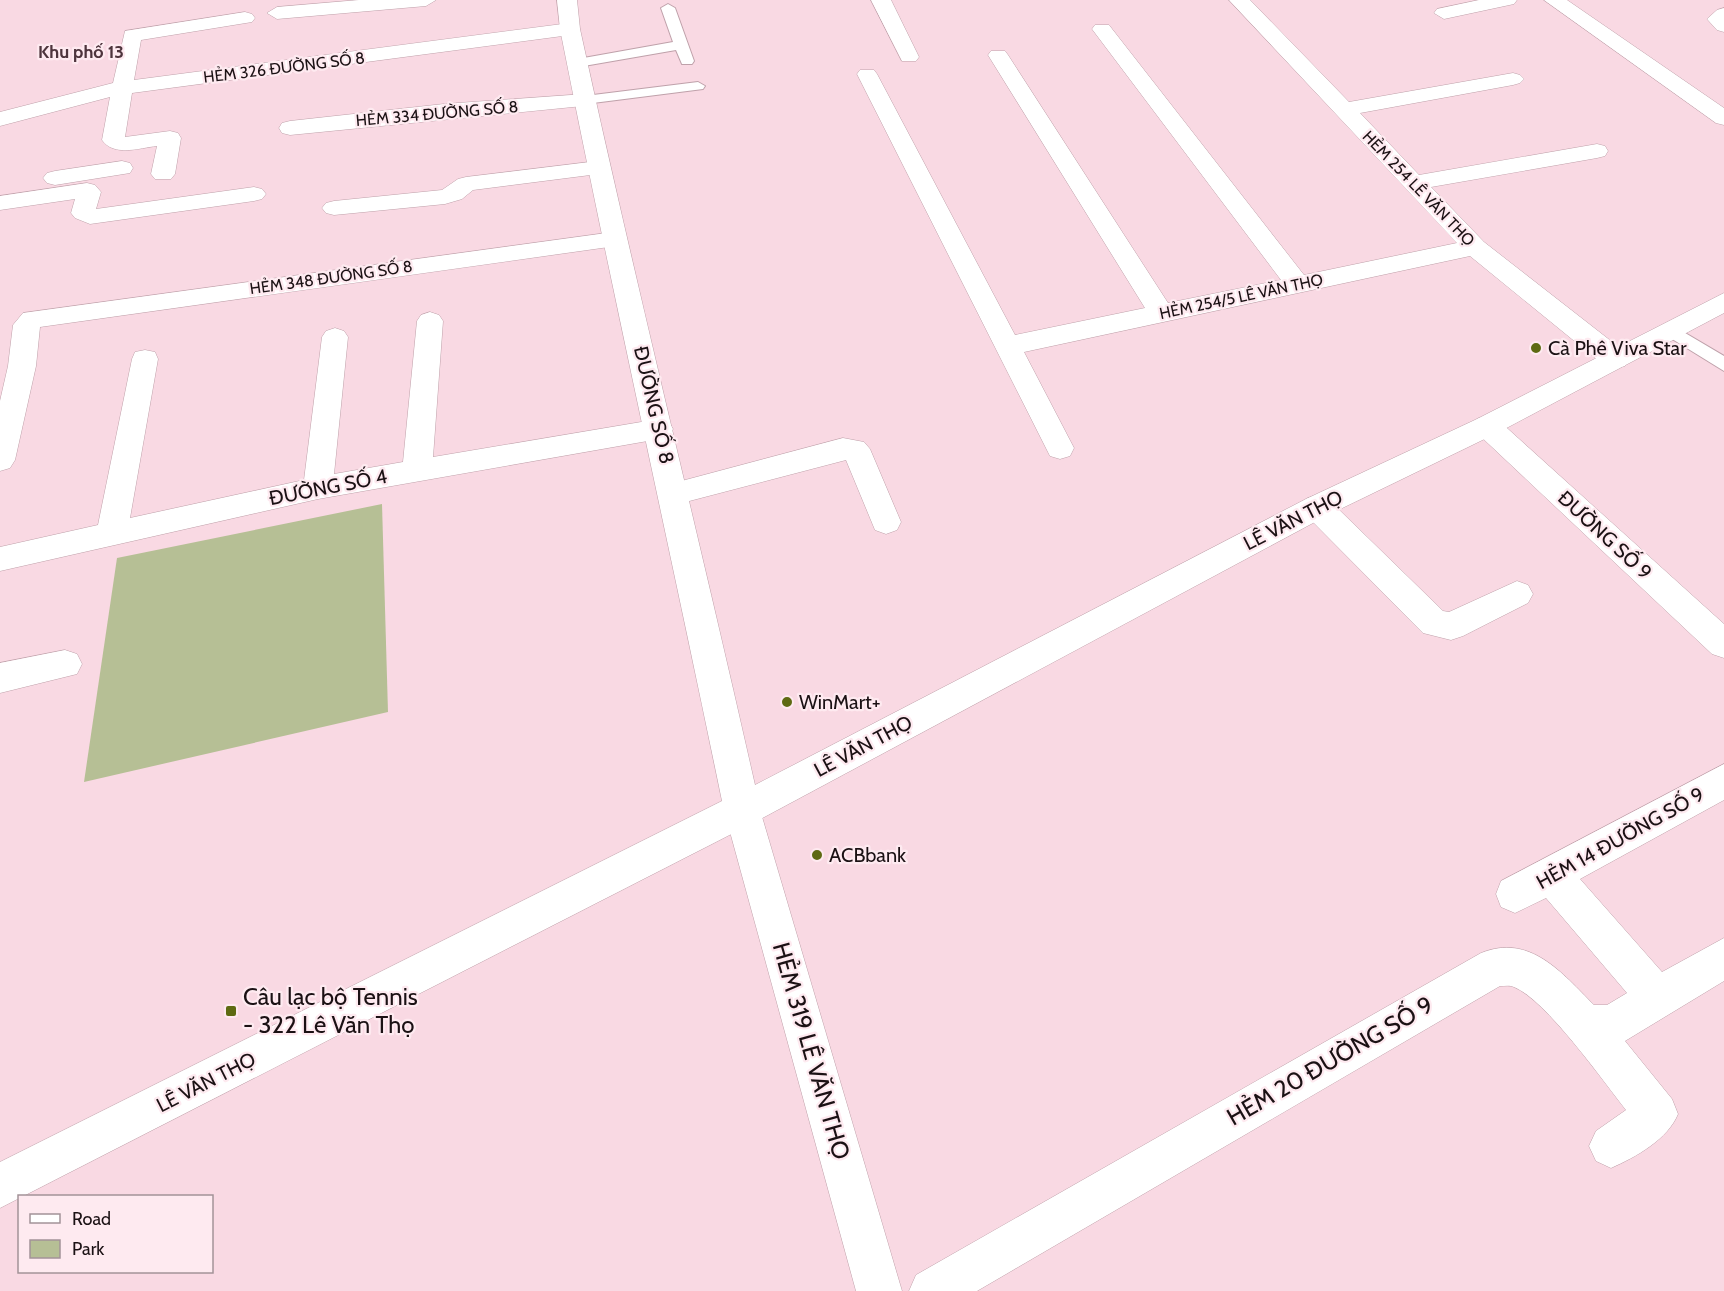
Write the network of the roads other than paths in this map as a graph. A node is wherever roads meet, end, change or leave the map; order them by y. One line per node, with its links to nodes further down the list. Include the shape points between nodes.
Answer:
1 (426, 0): 8 (street)
2 (567, 0): 13 (street, ĐƯỜNG SỐ 8)
3 (881, 0): 17 (street)
4 (1239, 0): 23 (street, HẺM 254 LÊ VĂN THỌ)
5 (1507, 0): 9 (street)
6 (1554, 0): 24 (street)
7 (668, 8): 15 (lane)
8 (277, 13)
9 (1444, 13)
10 (1724, 14): 12 (street, via 1717,19)
11 (245, 18): 21 (street, via 132,35)
12 (1724, 26)
13 (570, 29): 18 (street, ĐƯỜNG SỐ 8); 21 (street, HẺM 326 ĐƯỜNG SỐ 8)
14 (1102, 29): 38 (street)
15 (680, 45): 18 (lane); 22 (lane, via 701,90)
16 (998, 55): 40 (street)
17 (909, 57)
18 (578, 63): 22 (street, ĐƯỜNG SỐ 8)
19 (867, 74): 44 (street)
20 (1513, 79): 23 (street)
21 (120, 88): 25 (street, HẺM 326 ĐƯỜNG SỐ 8); 30 (street, via 114,143 170,138)
22 (585, 100): 26 (street, HẺM 334 ĐƯỜNG SỐ 8); 29 (street, ĐƯỜNG SỐ 8)
23 (1343, 110): 31 (street, HẺM 254 LÊ VĂN THỌ)
24 (1724, 118)
25 (2, 124)
26 (290, 128)
27 (1597, 151): 31 (street)
28 (122, 168): 32 (street)
29 (598, 168): 35 (street, via 466,184 445,196); 36 (street, ĐƯỜNG SỐ 8)
30 (163, 174)
31 (1413, 183): 37 (street, HẺM 254 LÊ VĂN THỌ)
32 (0, 186)
33 (254, 194): 34 (street, via 90,217 83,213 87,190)
34 (0, 203)
35 (334, 208)
36 (614, 240): 49 (street, ĐƯỜNG SỐ 8); 51 (street, HẺM 348 ĐƯỜNG SỐ 8, via 32,319 26,326 22,366)
37 (1475, 247): 38 (street, HẺM 254/5 LÊ VĂN THỌ); 46 (street, HẺM 254 LÊ VĂN THỌ)
38 (1296, 283): 40 (street, HẺM 254/5 LÊ VĂN THỌ)
39 (1724, 302): 42 (street, LÊ VĂN THỌ)
40 (1161, 313): 44 (street, HẺM 254/5 LÊ VĂN THỌ)
41 (430, 321): 52 (street)
42 (1670, 330): 46 (street, LÊ VĂN THỌ); 47 (lane)
43 (335, 337): 53 (street)
44 (1007, 346): 50 (street)
45 (145, 359): 57 (street)
46 (1616, 359): 48 (street, LÊ VĂN THỌ)
47 (1724, 365)
48 (1486, 426): 55 (street, LÊ VĂN THỌ); 60 (street, ĐƯỜNG SỐ 9)
49 (659, 429): 52 (street, ĐƯỜNG SỐ 4); 54 (street, ĐƯỜNG SỐ 8)
50 (1060, 448)
51 (0, 460)
52 (417, 470): 53 (street, ĐƯỜNG SỐ 4)
53 (318, 488): 57 (street, ĐƯỜNG SỐ 4)
54 (674, 494): 56 (street, via 843,449 854,450); 64 (street, ĐƯỜNG SỐ 8)
55 (1317, 507): 59 (street, via 1434,623 1451,626); 64 (street, LÊ VĂN THỌ)
56 (886, 522)
57 (111, 536): 58 (street, ĐƯỜNG SỐ 4)
58 (0, 559)
59 (1517, 594)
60 (1724, 644)
61 (65, 664): 62 (street)
62 (0, 678)
63 (1724, 781): 65 (street, HẺM 14 ĐƯỜNG SỐ 9)
64 (742, 810): 71 (street, LÊ VĂN THỌ); 72 (street, HẺM 319 LÊ VĂN THỌ)
65 (1551, 875): 66 (street, HẺM 14 ĐƯỜNG SỐ 9); 68 (street)
66 (1515, 894)
67 (1724, 958): 68 (street)
68 (1658, 998): 69 (street, via 1611,1026)
69 (1586, 1026): 70 (street, HẺM 20 ĐƯỜNG SỐ 9, via 1658,1114); 73 (street, HẺM 20 ĐƯỜNG SỐ 9, via 1538,978 1519,968 1500,966)
70 (1611, 1146)
71 (0, 1186)
72 (879, 1291)
73 (932, 1291)

